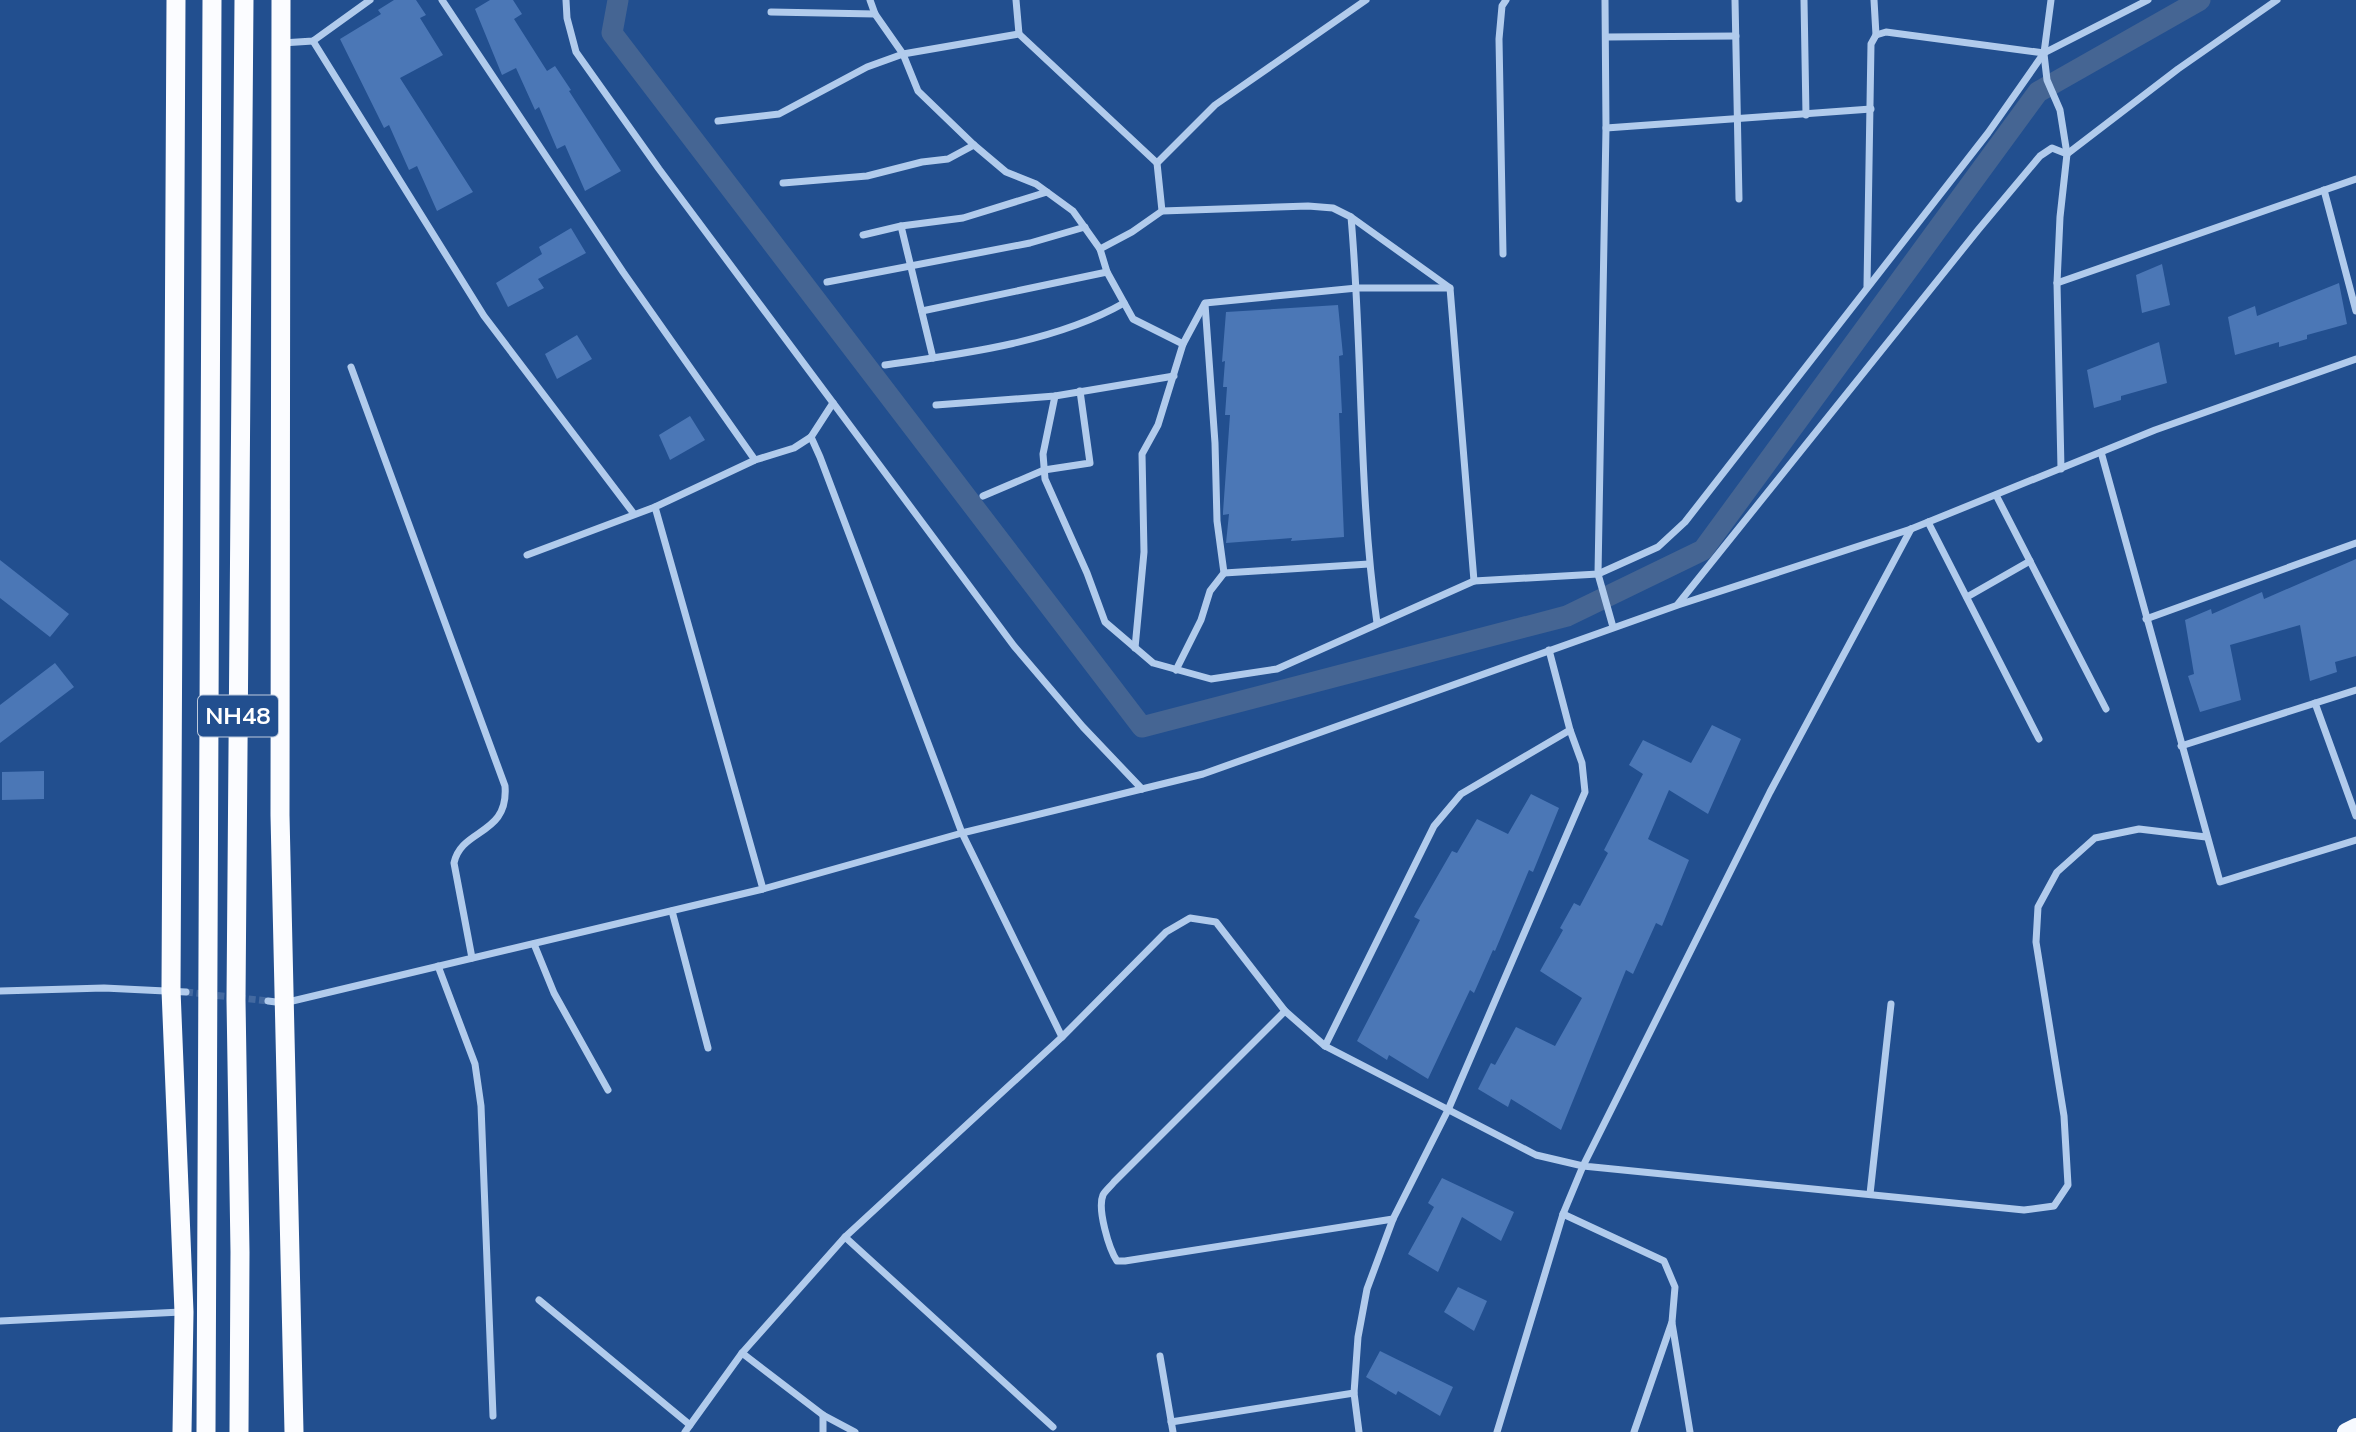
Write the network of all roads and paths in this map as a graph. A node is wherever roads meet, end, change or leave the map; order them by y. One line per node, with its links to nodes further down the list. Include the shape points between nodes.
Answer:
1 (176, 0): 113 (highway)
2 (212, 0): 141 (highway, NH48)
3 (244, 0): 142 (highway, NH48, via 236,1000)
4 (281, 0): 26 (highway)
5 (370, 0): 25 (street)
6 (442, 0): 72 (street, via 622,272)
7 (565, 0): 68 (street, via 576,52)
8 (870, 0): 20 (street)
9 (1016, 0): 21 (street)
10 (1366, 0): 36 (street, via 1215,105)
11 (1506, 0): 48 (street, via 1499,39)
12 (1605, 0): 24 (street)
13 (1735, 0): 23 (street)
14 (1804, 0): 30 (street)
15 (1874, 0): 22 (street)
16 (2051, 0): 27 (street)
17 (2148, 0): 27 (street)
18 (2277, 0): 35 (street)
19 (771, 12): 20 (street)
20 (875, 14): 28 (street)
21 (1019, 34): 28 (street); 36 (street)
22 (1876, 35): 27 (street, via 1886,32); 29 (street, via 1871,44)
23 (1736, 36): 24 (street); 31 (street)
24 (1607, 37): 33 (street)
25 (313, 41): 26 (street); 78 (street, via 484,316)
26 (280, 43): 114 (highway)
27 (2044, 53): 35 (street); 55 (street)
28 (903, 54): 32 (street, via 867,67 779,114); 34 (street, via 918,91)
29 (1871, 109): 30 (street); 55 (street)
30 (1806, 114): 31 (street)
31 (1737, 120): 33 (street); 41 (street)
32 (718, 121)
33 (1606, 128): 86 (street)
34 (974, 145): 38 (street, via 948,159 867,176); 40 (street, via 1006,172)
35 (2067, 154): 52 (street); 89 (street, via 2052,148 2040,156)
36 (1157, 163): 42 (street)
37 (2356, 179): 39 (street)
38 (783, 183)
39 (2324, 190): 52 (street); 59 (street)
40 (1047, 192): 44 (street, via 963,218); 45 (street, via 1073,211)
41 (1739, 199)
42 (1162, 211): 43 (street, via 1308,206 1333,208); 47 (street)
43 (1352, 217): 53 (street); 54 (street)
44 (901, 226): 46 (street); 49 (street)
45 (1084, 227): 47 (street); 49 (street, via 1030,243)
46 (863, 234)
47 (1100, 249): 50 (street)
48 (1503, 254)
49 (912, 265): 51 (street); 58 (street)
50 (1107, 272): 56 (street); 58 (street)
51 (827, 282)
52 (2057, 283): 73 (street)
53 (1357, 288): 54 (street); 57 (street); 84 (street)
54 (1450, 288): 87 (street)
55 (1867, 288): 86 (street, via 1685,522 1658,547)
56 (1124, 303): 60 (street, via 1133,319); 61 (street, via 1054,334)
57 (1205, 303): 60 (street); 85 (street)
58 (922, 311): 61 (street)
59 (2356, 311)
60 (1183, 344): 65 (street)
61 (933, 358): 63 (street)
62 (2356, 359): 71 (street)
63 (885, 365)
64 (351, 367): 110 (street, via 505,786 506,799 497,820 461,848 454,863)
65 (1174, 376): 66 (street); 93 (street, via 1158,425 1142,454 1144,552)
66 (1080, 391): 67 (street); 74 (street, via 1090,463)
67 (1055, 396): 69 (street); 74 (street)
68 (834, 402): 70 (street); 102 (street, via 1014,646)
69 (936, 405)
70 (811, 437): 72 (street, via 794,448); 104 (street)
71 (2101, 452): 73 (street); 90 (street)
72 (755, 460): 77 (street)
73 (2062, 469): 75 (street)
74 (1044, 470): 76 (street); 93 (street, via 1105,622)
75 (1996, 495): 79 (street); 83 (street)
76 (983, 496)
77 (655, 507): 78 (street); 107 (street)
78 (634, 514): 82 (street)
79 (1928, 522): 80 (street); 88 (street)
80 (1911, 529): 89 (street); 122 (street, via 1770,792)
81 (2356, 543): 90 (street)
82 (527, 555)
83 (2030, 561): 88 (street); 98 (street)
84 (1369, 564): 85 (street); 91 (street)
85 (1224, 573): 95 (street, via 1210,592)
86 (1598, 574): 87 (street); 92 (street)
87 (1474, 581): 91 (street)
88 (1967, 597): 100 (street)
89 (1678, 605): 92 (street)
90 (2146, 619): 101 (street)
91 (1377, 623): 95 (street, via 1277,669 1211,678)
92 (1612, 623): 94 (street)
93 (1135, 648): 95 (street, via 1153,663)
94 (1549, 650): 99 (street); 102 (street, via 1203,774)
95 (1175, 670)
96 (2356, 690): 97 (street)
97 (2315, 703): 101 (street); 103 (street)
98 (2106, 709)
99 (1570, 730): 118 (street, via 1461,794 1434,826); 121 (street, via 1582,762 1585,792)
100 (2039, 739)
101 (2181, 746): 105 (street)
102 (1142, 789): 104 (street)
103 (2356, 816)
104 (962, 833): 107 (street); 117 (street)
105 (2206, 837): 106 (street, via 2220,882); 123 (street, via 2139,829 2095,838 2057,872 2038,907 2036,942 2064,1116 2067,1185 2054,1206 2024,1210)
106 (2356, 840)
107 (763, 889): 108 (street)
108 (673, 911): 109 (street); 119 (street)
109 (534, 944): 110 (street); 120 (street, via 554,993)
110 (472, 958): 111 (street)
111 (438, 966): 114 (street); 135 (street, via 475,1064 481,1106)
112 (0, 991): 113 (street)
113 (179, 991): 128 (highway)
114 (276, 1002): 143 (highway)
115 (1891, 1004): 123 (street)
116 (1286, 1011): 117 (street, via 1216,922 1190,918 1166,932); 118 (street); 125 (street, via 1103,1195 1110,1250 1116,1261 1125,1261)
117 (1062, 1037): 126 (street)
118 (1325, 1046): 121 (street)
119 (708, 1048)
120 (608, 1090)
121 (1448, 1110): 122 (street, via 1536,1156); 125 (street)
122 (1583, 1166): 123 (street); 124 (street)
123 (1870, 1194)
124 (1563, 1214): 130 (street, via 1664,1261 1675,1287); 148 (street)
125 (1393, 1219): 133 (street, via 1367,1289)
126 (845, 1237): 131 (street); 137 (street)
127 (539, 1300): 139 (street)
128 (184, 1312): 129 (street); 140 (highway)
129 (0, 1321)
130 (1672, 1322): 149 (street); 150 (street)
131 (742, 1353): 134 (street); 139 (street)
132 (1160, 1356): 136 (street)
133 (1354, 1393): 136 (street); 147 (street)
134 (823, 1415): 144 (street); 145 (street)
135 (493, 1416)
136 (1171, 1422): 146 (street)
137 (1053, 1427)
138 (2356, 1427): 151 (main road)
139 (688, 1428)
140 (182, 1432)
141 (206, 1432)
142 (239, 1432)
143 (294, 1432)
144 (823, 1432)
145 (855, 1432)
146 (1173, 1432)
147 (1359, 1432)
148 (1497, 1432)
149 (1634, 1432)
150 (1690, 1432)
151 (2346, 1432)

